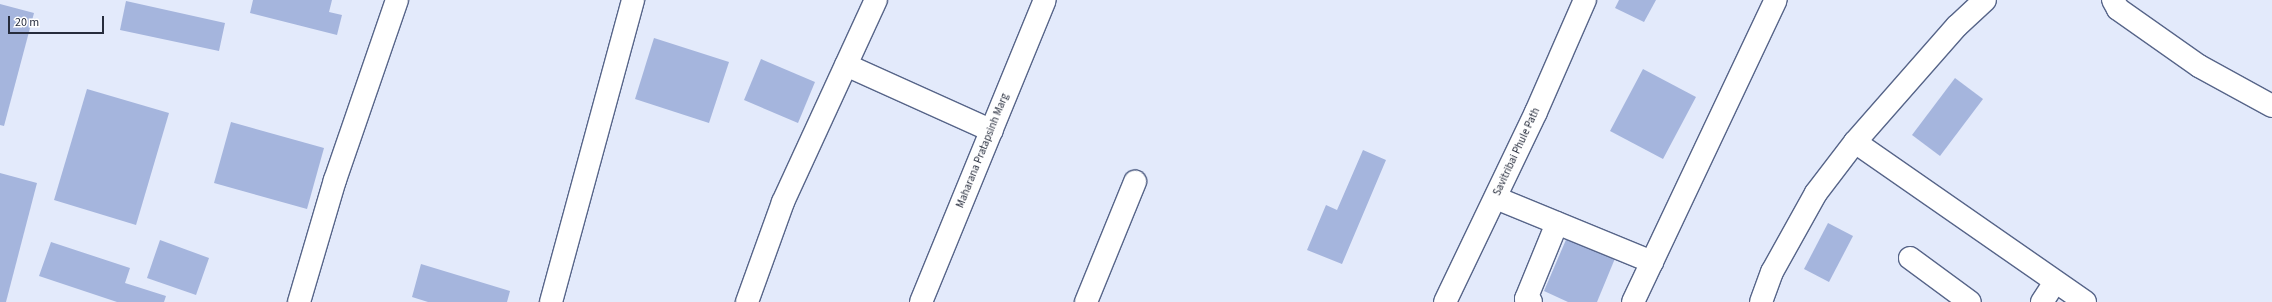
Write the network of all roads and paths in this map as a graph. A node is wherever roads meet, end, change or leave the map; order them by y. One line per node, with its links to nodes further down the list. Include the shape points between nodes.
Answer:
1 (397, 0): 19 (street, via 335,180)
2 (634, 0): 20 (street)
3 (876, 0): 9 (street)
4 (1045, 0): 11 (street, Maharana Pratapsinh Marg)
5 (1585, 0): 14 (street, Savitribai Phule Path)
6 (1776, 0): 17 (street)
7 (1985, 0): 12 (street, via 1957,26)
8 (2112, 0): 10 (street, via 2118,9 2199,66)
9 (846, 65): 11 (street); 21 (street, via 783,202)
10 (2272, 106)
11 (992, 131): 22 (street, Maharana Pratapsinh Marg)
12 (1855, 142): 18 (street); 27 (street, via 1816,193 1772,272)
13 (1136, 182): 23 (street)
14 (1496, 198): 15 (street); 24 (street, Savitribai Phule Path)
15 (1557, 223): 17 (street); 25 (street, via 1526,299)
16 (1910, 258): 28 (street)
17 (1652, 262): 26 (street)
18 (2055, 282): 29 (street); 30 (street)
19 (299, 302)
20 (551, 302)
21 (747, 302)
22 (921, 302)
23 (1086, 302)
24 (1445, 302)
25 (1531, 302)
26 (1633, 302)
27 (1761, 302)
28 (1970, 302)
29 (2042, 302)
30 (2085, 302)

